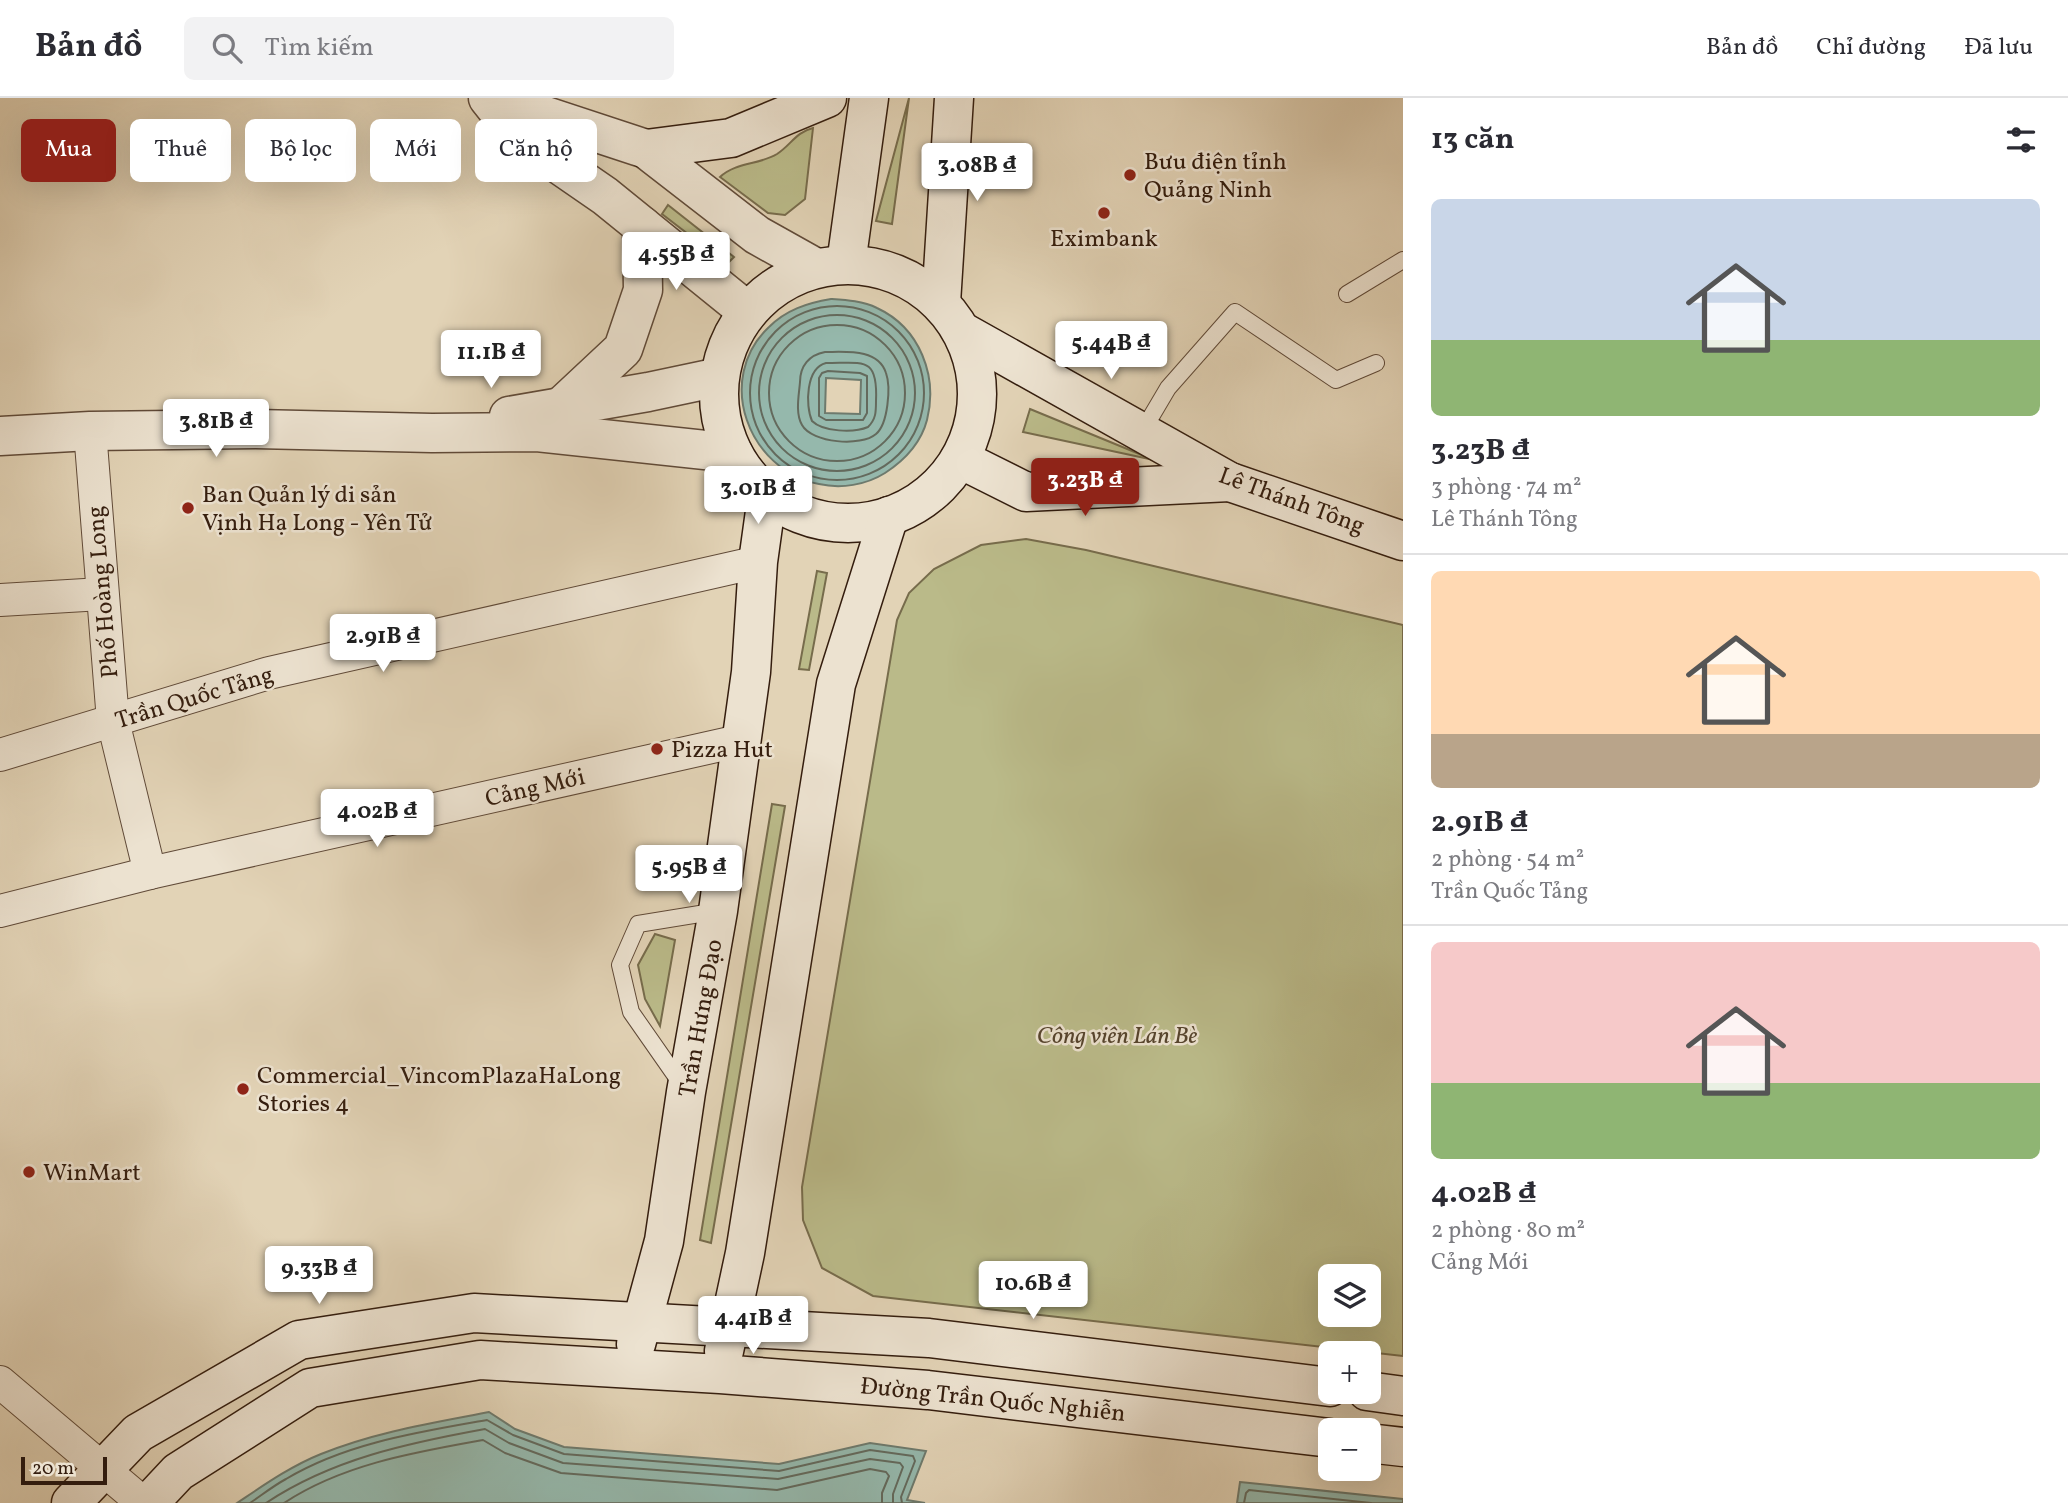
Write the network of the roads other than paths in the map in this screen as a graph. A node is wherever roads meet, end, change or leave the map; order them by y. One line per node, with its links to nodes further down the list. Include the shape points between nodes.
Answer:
1 (489, 98): 5 (main road); 6 (main road, via 518,135)
2 (827, 98): 5 (main road, via 731,138)
3 (869, 98): 8 (main road)
4 (954, 98): 11 (main road)
5 (646, 149): 8 (main road, via 757,235)
6 (642, 226): 10 (main road); 14 (main road, via 643,290 623,349)
7 (1403, 260): 9 (lane)
8 (831, 266): 10 (main road, via 790,278); 11 (main road, Lê Thánh Tông, via 873,267 898,274 921,286)
9 (1347, 294)
10 (747, 312): 13 (main road, via 724,354)
11 (952, 318): 16 (main road, Lê Thánh Tông); 20 (main road, via 972,356 978,381 978,406)
12 (1376, 363): 16 (lane, via 1336,380 1234,312 1168,388)
13 (719, 377): 14 (main road); 19 (main road, via 718,403)
14 (561, 407): 17 (main road)
15 (90, 431): 17 (main road); 18 (main road); 26 (street, Phố Hoàng Long)
16 (1142, 432): 21 (main road, Lê Thánh Tông)
17 (432, 433): 19 (main road, via 537,432)
18 (0, 436)
19 (733, 453): 22 (main road)
20 (960, 459): 21 (main road, via 1026,492); 23 (main road, via 942,484 918,503)
21 (1230, 482): 24 (main road, Lê Thánh Tông)
22 (766, 497): 23 (main road, via 831,522); 25 (main road, Trần Hưng Đạo)
23 (889, 516): 36 (main road, via 836,684)
24 (1403, 541)
25 (758, 562): 28 (street, Trần Quốc Tảng, via 270,673); 29 (main road, Trần Hưng Đạo)
26 (102, 594): 27 (street); 28 (street, Phố Hoàng Long)
27 (0, 600)
28 (113, 721): 30 (street, Trần Quốc Tảng); 31 (street, Phố Hoàng Long)
29 (743, 740): 31 (street, Cảng Mới); 33 (main road, Trần Hưng Đạo)
30 (0, 755)
31 (150, 873): 32 (street, Cảng Mới)
32 (0, 911)
33 (718, 911): 34 (main road, Trần Hưng Đạo); 34 (lane, via 638,924 620,965 631,1012)
34 (686, 1092): 35 (main road, Trần Hưng Đạo, via 664,1241)
35 (643, 1321): 36 (main road, Đường Trần Quốc Nghiễn); 37 (main road, Trần Hưng Đạo); 46 (main road, Đường Trần Quốc Nghiễn, via 474,1312 299,1340 138,1433)
36 (729, 1327): 38 (main road); 40 (main road, Đường Trần Quốc Nghiễn, via 929,1338)
37 (629, 1369): 38 (main road, Đường Trần Quốc Nghiễn); 49 (main road, Đường Trần Quốc Nghiễn, via 480,1360 310,1388 178,1472)
38 (720, 1374): 43 (main road, Đường Trần Quốc Nghiễn, via 928,1390)
39 (0, 1382): 46 (street)
40 (1318, 1386)
41 (1381, 1393): 42 (main road)
42 (1403, 1396)
43 (1318, 1437)
44 (1381, 1444): 45 (main road)
45 (1403, 1447)
46 (104, 1468): 47 (main road, Đường Trần Quốc Nghiễn); 48 (street)
47 (71, 1503)
48 (142, 1503)
49 (149, 1503)

